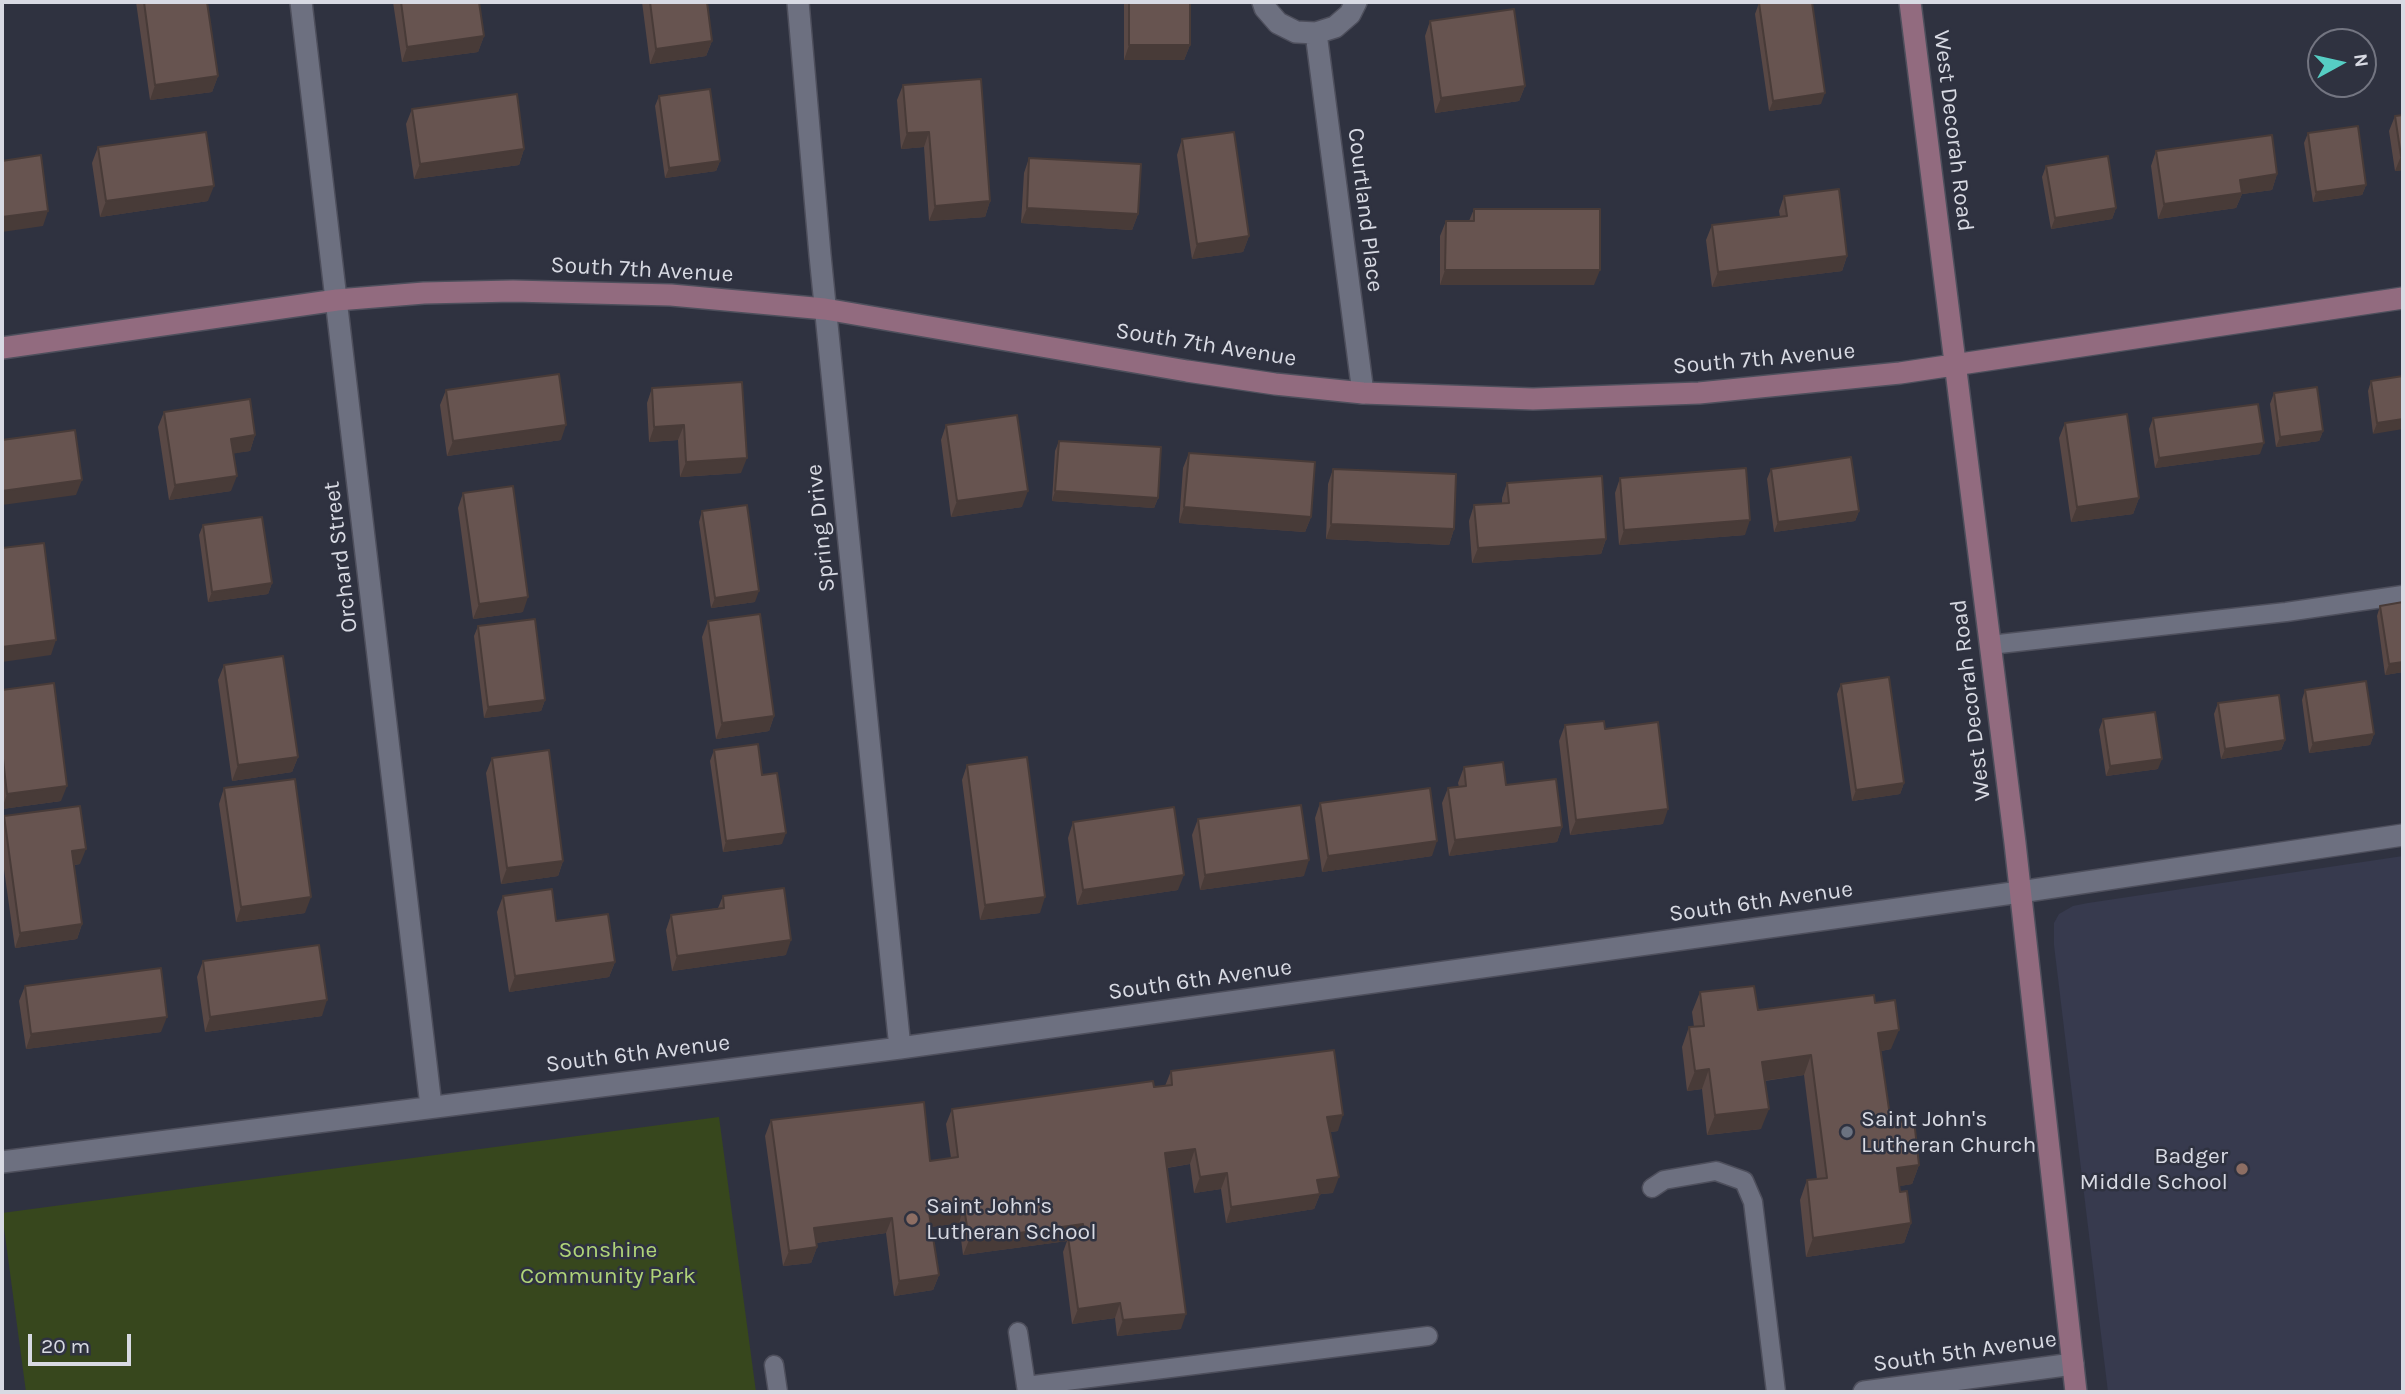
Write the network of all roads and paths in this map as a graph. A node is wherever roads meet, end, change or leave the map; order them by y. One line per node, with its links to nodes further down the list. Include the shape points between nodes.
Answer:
1 (301, 2): 8 (street, Orchard Street)
2 (798, 2): 9 (street, Spring Drive)
3 (1263, 2): 6 (street, via 1278,23 1296,32)
4 (1356, 2): 6 (street, via 1335,27)
5 (1910, 2): 11 (street, West Decorah Road)
6 (1316, 33): 12 (street, Courtland Place)
7 (2403, 298): 11 (street, South 7th Avenue)
8 (337, 300): 9 (street, South 7th Avenue, via 513,291 671,295); 10 (street, South 7th Avenue); 18 (street, Orchard Street)
9 (825, 309): 12 (street, South 7th Avenue, via 1187,371); 17 (street, Spring Drive)
10 (2, 348)
11 (1956, 364): 12 (street, South 7th Avenue, via 1699,393 1533,400); 14 (street, West Decorah Road)
12 (1363, 393)
13 (2403, 595): 14 (lane)
14 (1990, 645): 16 (street, West Decorah Road)
15 (2403, 835): 16 (street, South 6th Avenue)
16 (2020, 892): 17 (street, South 6th Avenue); 24 (street, West Decorah Road)
17 (901, 1048): 18 (street, South 6th Avenue)
18 (431, 1106): 19 (street, South 6th Avenue)
19 (2, 1162)
20 (1652, 1188): 27 (lane, via 1664,1180 1716,1171 1744,1181 1753,1202)
21 (1018, 1332): 25 (lane)
22 (1429, 1336): 25 (lane)
23 (774, 1364): 26 (lane)
24 (2073, 1364): 28 (street, South 5th Avenue); 29 (street, West Decorah Road)
25 (1026, 1389)
26 (778, 1392)
27 (1776, 1392)
28 (1864, 1392)
29 (2076, 1392)

